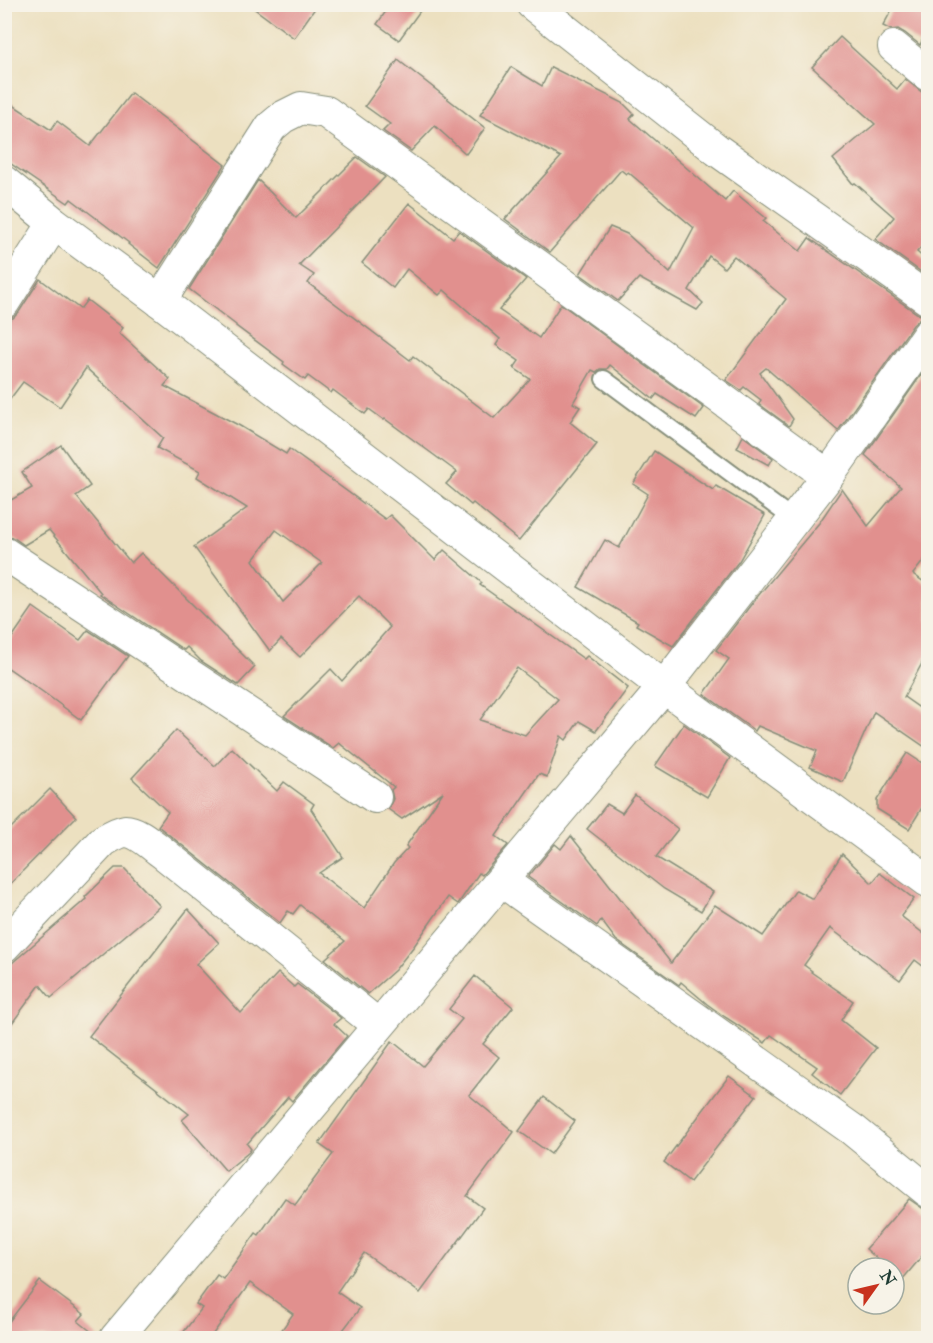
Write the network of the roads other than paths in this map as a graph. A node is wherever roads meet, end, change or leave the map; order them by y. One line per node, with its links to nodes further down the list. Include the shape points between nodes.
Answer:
1 (532, 4): 6 (street, via 717,150)
2 (894, 47): 3 (street)
3 (928, 75)
4 (4, 182): 5 (street)
5 (54, 223): 7 (street); 8 (street)
6 (928, 299)
7 (160, 301): 11 (street, via 272,127 301,108 326,112); 14 (street)
8 (4, 302)
9 (928, 335): 11 (street)
10 (604, 378): 12 (lane)
11 (828, 476): 12 (street)
12 (793, 519): 14 (street)
13 (4, 553): 15 (street)
14 (664, 687): 16 (street); 17 (street)
15 (375, 796)
16 (928, 880)
17 (502, 881): 19 (street); 20 (street, via 853,1130)
18 (4, 946): 19 (street, via 103,841 126,831 141,836)
19 (378, 1025): 21 (street)
20 (928, 1191)
21 (116, 1338)

